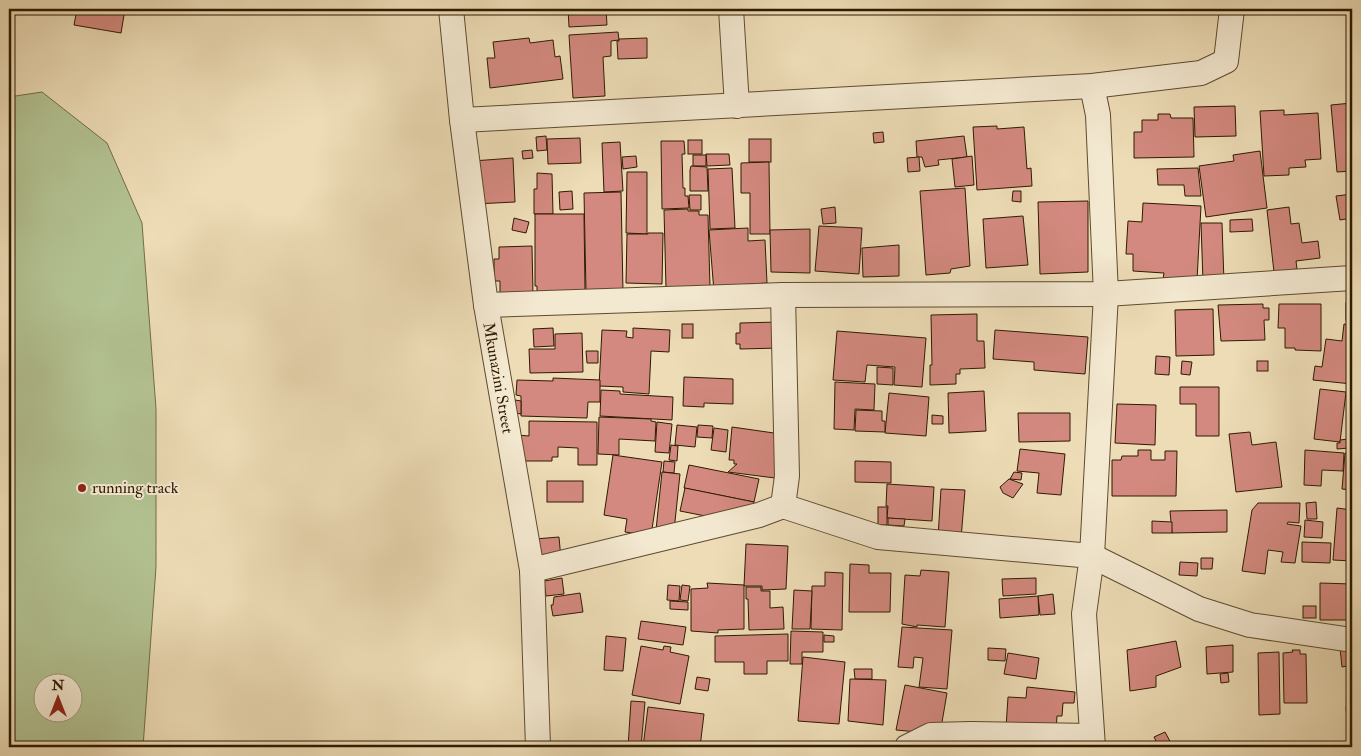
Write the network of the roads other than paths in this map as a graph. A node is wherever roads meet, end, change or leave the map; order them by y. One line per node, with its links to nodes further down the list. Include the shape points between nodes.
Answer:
1 (451, 9): 6 (street, Mkunazini Street)
2 (731, 9): 5 (street)
3 (1232, 9): 4 (street, via 1226,61 1201,73)
4 (1092, 86): 5 (street); 8 (street, via 1098,115)
5 (737, 106): 6 (street)
6 (462, 120): 10 (street, Mkunazini Street)
7 (1352, 278): 8 (street)
8 (1106, 294): 9 (street); 12 (street)
9 (783, 295): 10 (street); 11 (street, via 787,476)
10 (486, 305): 13 (street, Mkunazini Street)
11 (783, 506): 12 (street, via 878,537); 13 (street, via 758,515)
12 (1092, 556): 14 (street, via 1199,609 1250,625); 15 (street, via 1084,614)
13 (532, 570): 16 (street, Mkunazini Street)
14 (1352, 640)
15 (1093, 741): 17 (street, via 931,735)
16 (538, 747)
17 (907, 747)

